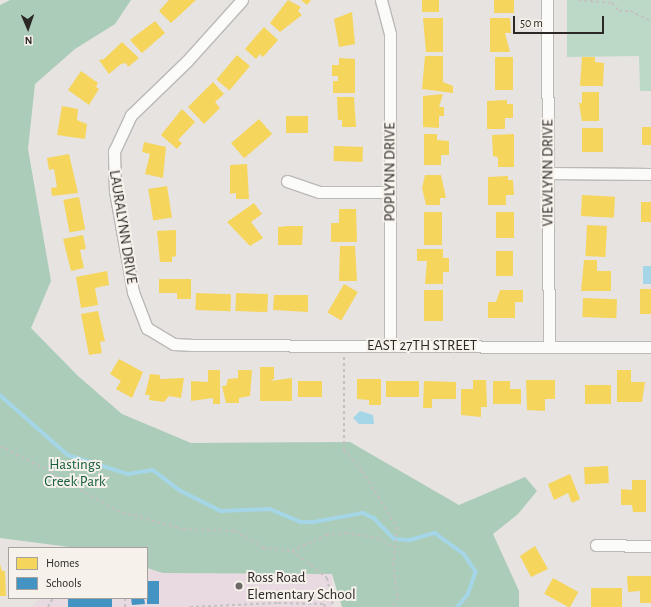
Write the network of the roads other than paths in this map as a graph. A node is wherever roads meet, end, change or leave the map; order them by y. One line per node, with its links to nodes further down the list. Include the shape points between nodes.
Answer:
1 (242, 0): 8 (street, LAURALYNN DRIVE, via 187,61 131,115 114,151 115,191 140,318 160,338)
2 (381, 0): 7 (street, POPLYNN DRIVE, via 390,34)
3 (547, 0): 4 (street, VIEWLYNN DRIVE)
4 (548, 174): 5 (street); 10 (street, VIEWLYNN DRIVE)
5 (651, 174)
6 (287, 181): 7 (street, via 319,192)
7 (390, 192): 9 (street, POPLYNN DRIVE)
8 (194, 345): 9 (street, EAST 27TH STREET)
9 (390, 346): 10 (street, EAST 27TH STREET)
10 (549, 346): 11 (street, EAST 27TH STREET)
11 (651, 347)
12 (596, 545): 13 (street)
13 (651, 546)

